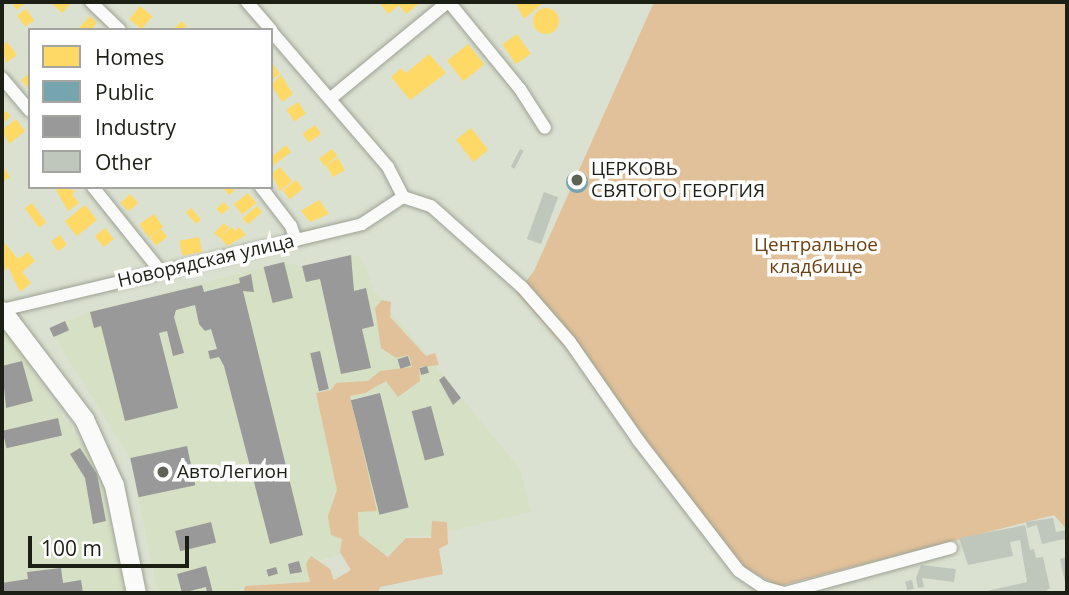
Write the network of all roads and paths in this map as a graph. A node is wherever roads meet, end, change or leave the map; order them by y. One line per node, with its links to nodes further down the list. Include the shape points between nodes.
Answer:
1 (91, 2): 4 (street)
2 (247, 2): 5 (street)
3 (448, 2): 8 (street); 10 (street, via 520,89)
4 (118, 28)
5 (269, 28)
6 (273, 32): 8 (street)
7 (2, 78): 9 (street)
8 (331, 98): 13 (street, via 388,167)
9 (28, 109)
10 (545, 128)
11 (95, 189): 15 (street)
12 (263, 189): 14 (street, via 292,226)
13 (403, 197): 14 (street, Новорядская улица, via 362,224); 19 (street, via 431,206 522,287 570,342 739,571 763,587)
14 (296, 240): 15 (street, Новорядская улица)
15 (161, 272): 16 (street, Новорядская улица)
16 (2, 311): 18 (main road, via 84,419 114,485)
17 (951, 548): 19 (street)
18 (136, 593)
19 (784, 593)

